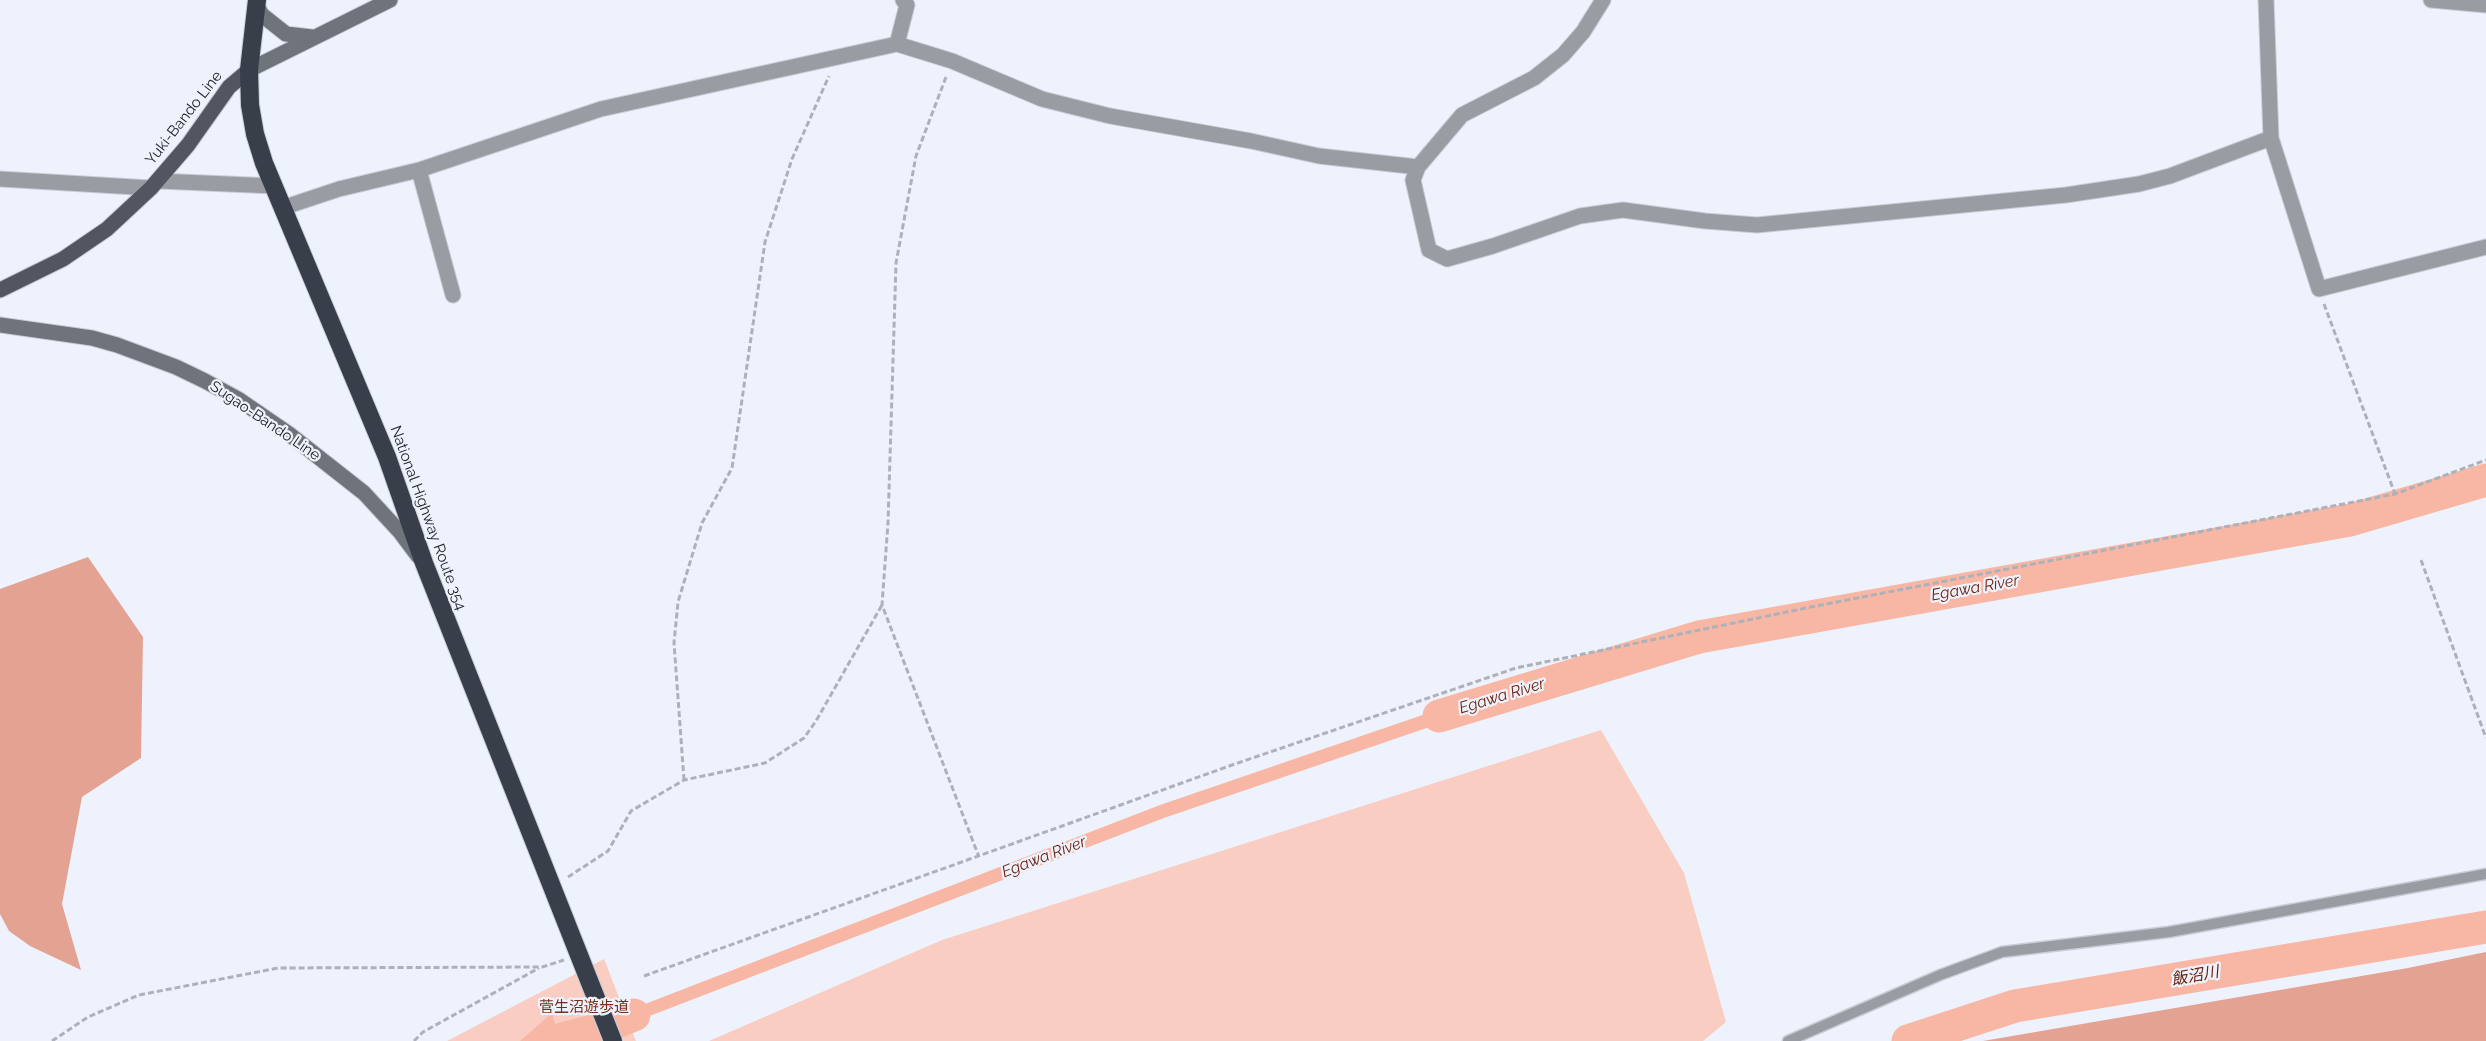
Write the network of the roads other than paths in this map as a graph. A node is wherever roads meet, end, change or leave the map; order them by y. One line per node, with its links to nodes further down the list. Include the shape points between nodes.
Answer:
1 (390, 0): 8 (main road)
2 (903, 0): 9 (street, via 907,5)
3 (1603, 0): 12 (street, via 1563,55 1534,78 1462,115)
4 (2266, 0): 11 (street)
5 (2431, 0): 7 (street)
6 (257, 2): 8 (main road, via 262,15 286,34); 10 (highway, National Highway Route 354)
7 (2486, 6)
8 (313, 37): 10 (main road)
9 (897, 44): 12 (street, via 952,61 1042,99 1110,116 1319,156); 13 (street, via 601,110)
10 (249, 70): 15 (main road, Yuki-Bando Line, via 229,87 188,145); 16 (highway, National Highway Route 354, via 255,134)
11 (2271, 138): 12 (street, via 2170,176 2066,195 1756,225 1623,210 1580,216 1447,259 1429,250 1413,180); 18 (street, via 2319,289)
12 (1418, 167)
13 (419, 170): 17 (street, via 339,189); 20 (street)
14 (0, 179): 15 (street)
15 (154, 184): 16 (street); 19 (main road, Yuki-Bando Line, via 107,230 63,259)
16 (274, 186): 17 (highway, National Highway Route 354)
17 (282, 208): 22 (highway, National Highway Route 354, via 378,435)
18 (2486, 247)
19 (0, 290)
20 (453, 295)
21 (0, 325): 22 (main road, Sugao-Bando Line, via 117,345 176,367 221,390 290,434 364,493)
22 (424, 563): 24 (highway, National Highway Route 354)
23 (2486, 874): 25 (lane, via 2169,932 2002,952)
24 (613, 1041)
25 (1788, 1041)

